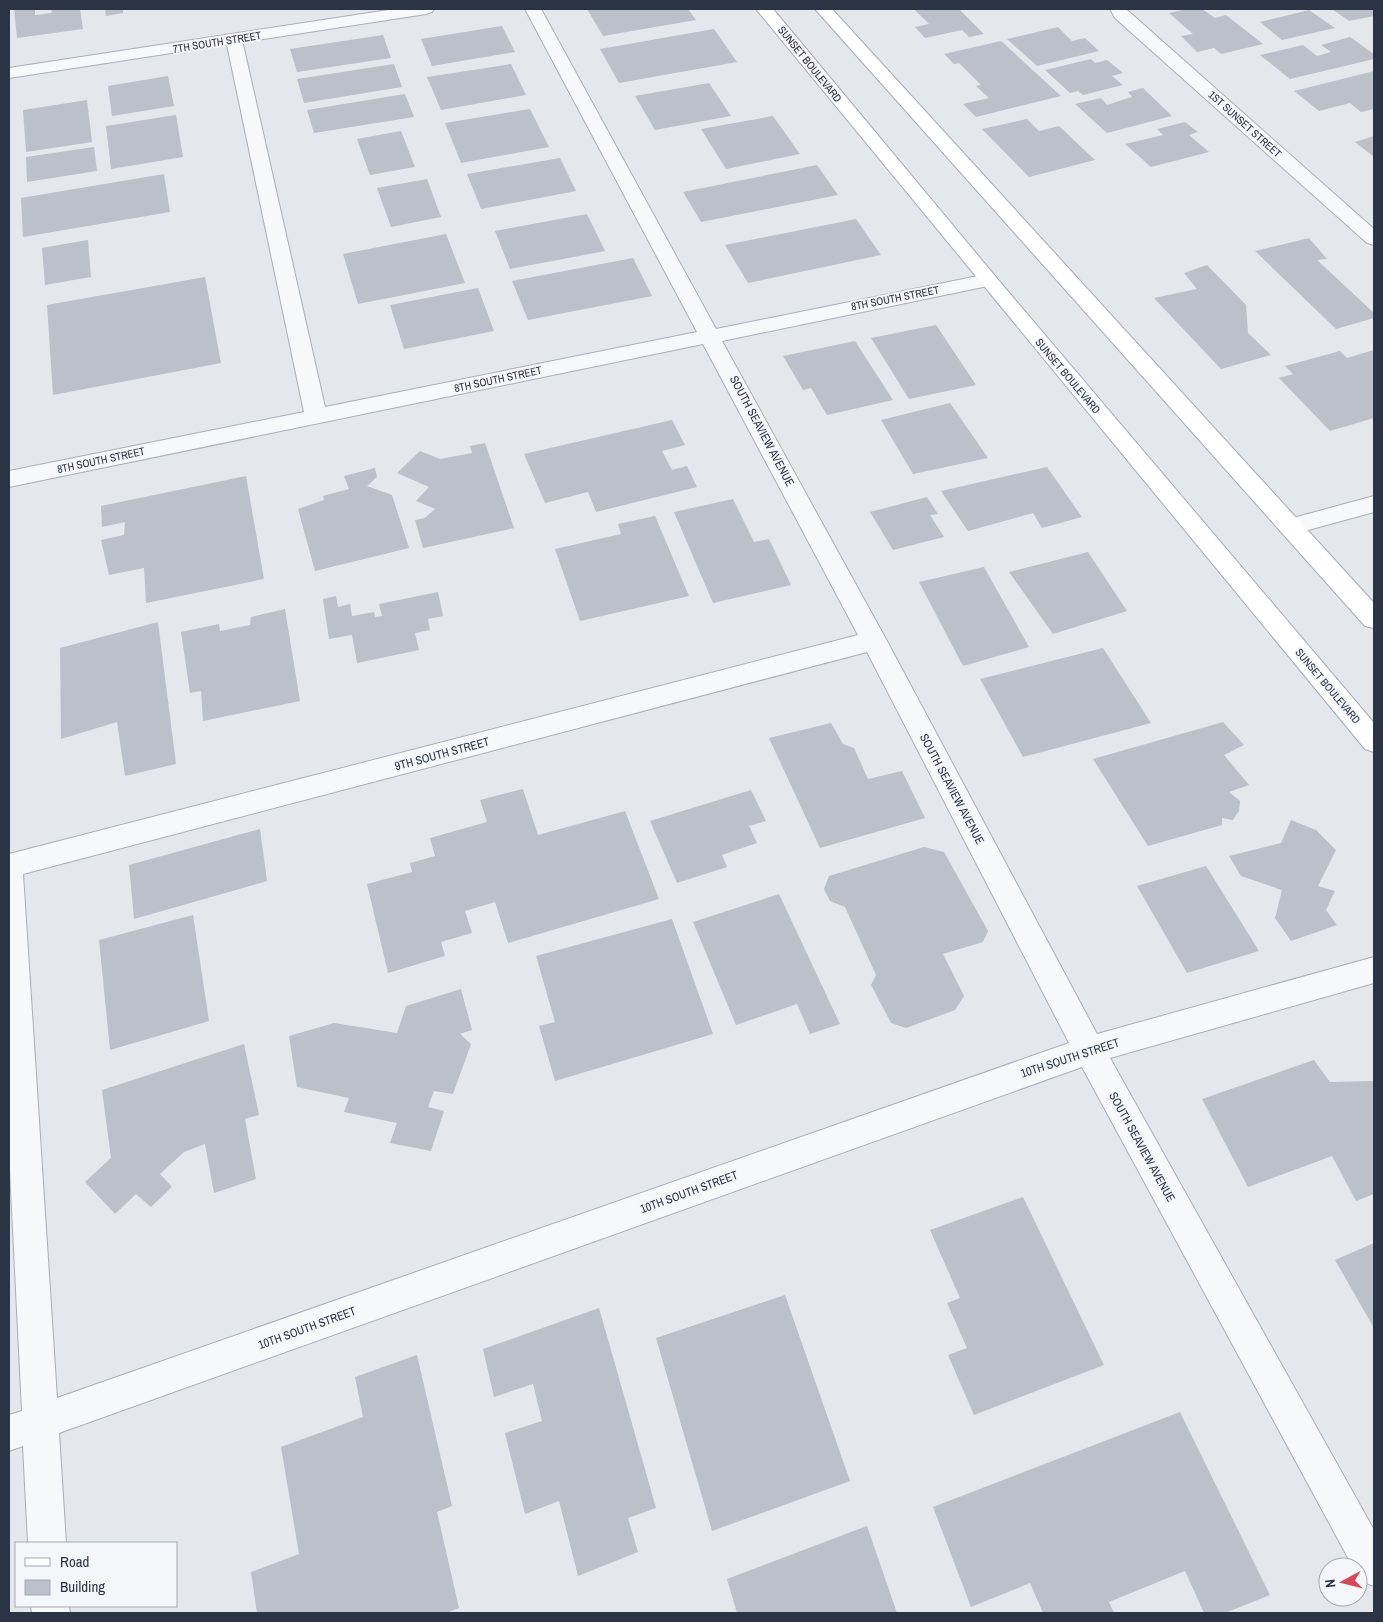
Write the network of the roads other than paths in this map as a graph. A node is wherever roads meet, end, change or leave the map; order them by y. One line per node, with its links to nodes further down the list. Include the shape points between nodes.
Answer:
1 (426, 9): 6 (street, 7TH SOUTH STREET)
2 (533, 9): 10 (street, SOUTH SEAVIEW AVENUE)
3 (764, 9): 9 (main road, SUNSET BOULEVARD)
4 (823, 9): 14 (main road)
5 (1118, 9): 8 (street, 1ST SUNSET STREET)
6 (234, 40): 7 (street, 7TH SOUTH STREET); 11 (street)
7 (9, 73)
8 (1374, 239)
9 (988, 280): 10 (street, 8TH SOUTH STREET); 17 (main road, SUNSET BOULEVARD)
10 (710, 336): 11 (street, 8TH SOUTH STREET); 16 (street, SOUTH SEAVIEW AVENUE)
11 (316, 416): 12 (street, 8TH SOUTH STREET)
12 (9, 479)
13 (1374, 504): 14 (street)
14 (1290, 527): 15 (main road)
15 (1374, 619)
16 (874, 641): 18 (street, 9TH SOUTH STREET); 20 (street, SOUTH SEAVIEW AVENUE)
17 (1374, 741)
18 (9, 868): 21 (street)
19 (1374, 970): 20 (street, 10TH SOUTH STREET)
20 (1089, 1050): 21 (street, 10TH SOUTH STREET); 24 (street, SOUTH SEAVIEW AVENUE)
21 (39, 1423): 22 (street, 10TH SOUTH STREET); 23 (street)
22 (9, 1433)
23 (46, 1542)
24 (1374, 1567)

